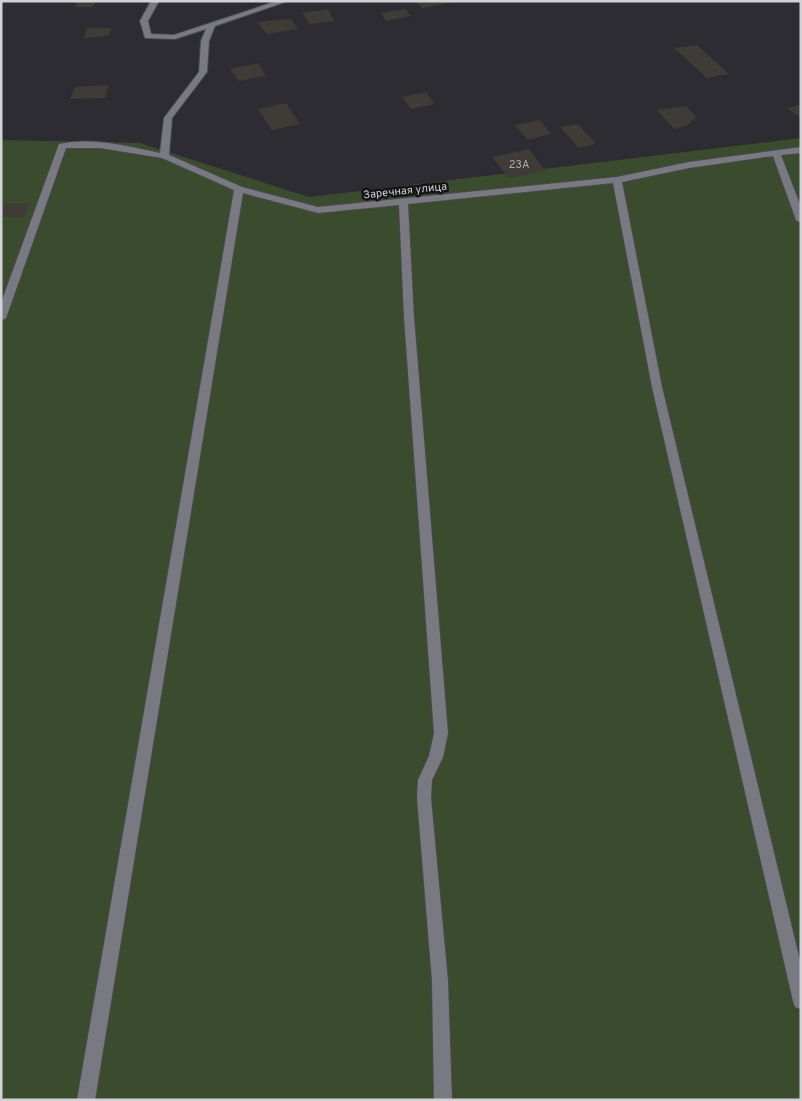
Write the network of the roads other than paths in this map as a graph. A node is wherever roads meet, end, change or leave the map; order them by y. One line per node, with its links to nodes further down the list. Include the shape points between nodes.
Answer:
1 (155, 1): 3 (street, via 144,21 148,36 175,37)
2 (285, 1): 3 (street)
3 (213, 23): 6 (street, via 205,41 203,72 168,118)
4 (801, 150): 5 (street, Заречная улица)
5 (776, 153): 7 (street, Заречная улица, via 689,165); 10 (street)
6 (164, 156): 8 (street, Заречная улица); 11 (street, Заречная улица, via 116,147 62,146)
7 (617, 180): 9 (street, Заречная улица); 12 (street, via 657,387)
8 (239, 189): 9 (street, Заречная улица, via 318,210); 13 (street)
9 (403, 201): 14 (street, via 441,733 436,757 425,780 424,798 440,981)
10 (801, 220)
11 (1, 318)
12 (801, 1001)
13 (86, 1100)
14 (443, 1100)

